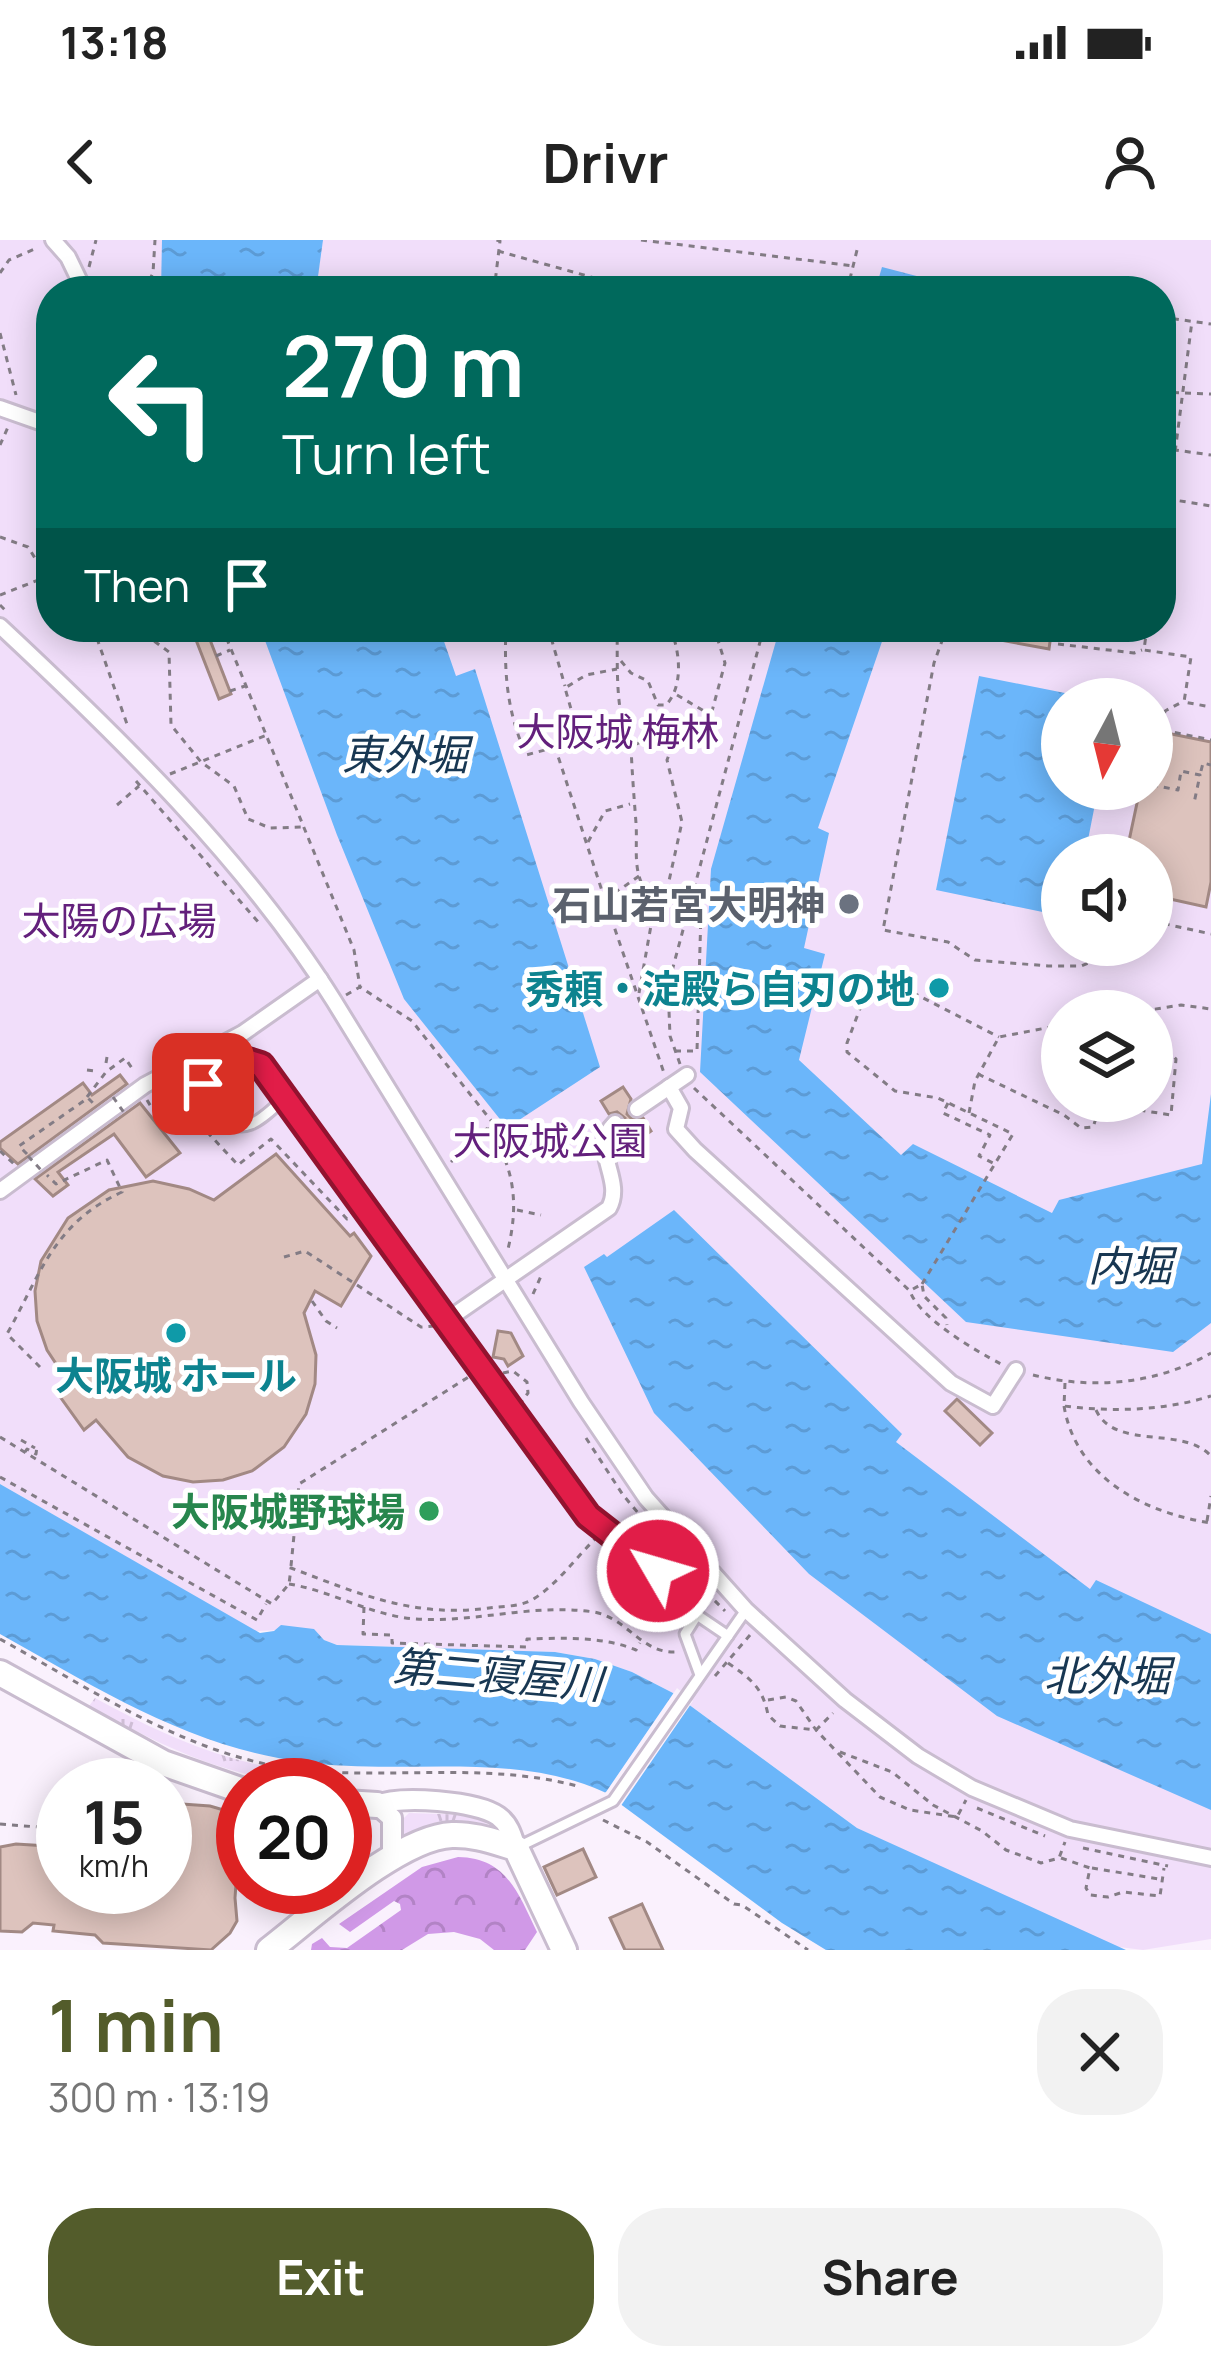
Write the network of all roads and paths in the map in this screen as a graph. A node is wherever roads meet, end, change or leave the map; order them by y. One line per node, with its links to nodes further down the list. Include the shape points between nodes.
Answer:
1 (155, 240): 10 (path)
2 (496, 240): 6 (path)
3 (641, 240): 7 (path)
4 (55, 241): 8 (path, via 9,260); 9 (street)
5 (858, 246): 7 (path)
6 (498, 250): 11 (path); 12 (path)
7 (854, 266): 13 (path)
8 (0, 273)
9 (77, 276)
10 (152, 276)
11 (496, 276)
12 (588, 276)
13 (853, 276)
14 (1176, 319): 15 (path)
15 (1192, 321): 16 (path); 19 (path)
16 (1211, 324)
17 (0, 333): 21 (path, via 13,375)
18 (1176, 393): 19 (path)
19 (1182, 394): 20 (path); 23 (path)
20 (1211, 394)
21 (7, 410): 22 (street); 24 (path)
22 (36, 421)
23 (1176, 436)
24 (0, 445)
25 (1176, 450): 26 (path)
26 (1211, 455)
27 (1176, 501): 28 (path)
28 (1211, 506)
29 (0, 536): 30 (path)
30 (36, 558)
31 (36, 581): 32 (path)
32 (0, 595)
33 (0, 605): 34 (path)
34 (16, 621)
35 (0, 626): 72 (street, via 86,706)
36 (98, 642): 60 (path, via 130,733)
37 (155, 642): 68 (path, via 169,652 169,718)
38 (228, 642): 48 (path)
39 (505, 642): 67 (path, via 516,734 526,755)
40 (552, 642): 54 (path)
41 (617, 642): 51 (path)
42 (675, 642): 56 (path)
43 (719, 642): 61 (path, via 725,663)
44 (760, 642): 82 (path)
45 (942, 642): 86 (path, via 883,930 948,942 975,960)
46 (1145, 642): 49 (path)
47 (1058, 644): 49 (path)
48 (231, 650): 50 (path); 53 (path)
49 (1144, 650): 57 (path, via 1191,657)
50 (216, 656)
51 (618, 658): 52 (path); 56 (path, via 648,681 658,705)
52 (618, 669): 54 (path); 66 (path)
53 (247, 685): 55 (path); 63 (path)
54 (566, 688): 67 (path, via 573,716)
55 (230, 691)
56 (675, 694): 61 (path)
57 (1184, 701): 58 (path); 59 (path)
58 (1173, 706)
59 (1211, 707)
60 (112, 712)
61 (711, 715): 64 (path, via 698,739)
62 (1173, 732): 65 (path)
63 (269, 734): 68 (path); 77 (path)
64 (674, 740): 66 (path); 81 (path, via 667,760 682,822 667,890)
65 (1211, 740)
66 (631, 746): 67 (path); 75 (path)
67 (556, 750): 78 (path)
68 (201, 762): 72 (path); 77 (path, via 230,781 254,823)
69 (1211, 765): 71 (path, via 1203,764)
70 (126, 770): 72 (path)
71 (1200, 775): 73 (path, via 1181,771); 74 (path)
72 (146, 783): 76 (path); 85 (path); 87 (street, via 240,875)
73 (1173, 789)
74 (1194, 803)
75 (634, 804): 78 (path, via 605,811); 79 (path)
76 (117, 805)
77 (305, 827): 88 (path, via 354,950)
78 (587, 843): 80 (path)
79 (640, 875): 80 (path); 81 (path)
80 (605, 900): 89 (path)
81 (655, 903): 89 (path)
82 (687, 909): 95 (path, via 668,986); 95 (path, via 701,912 697,1051)
83 (1173, 925): 84 (path)
84 (1211, 934)
85 (269, 935)
86 (1041, 965)
87 (320, 979): 90 (street); 101 (street, via 244,1033)
88 (360, 987): 90 (path); 112 (path, via 412,1021 493,1123)
89 (639, 993): 102 (path)
90 (334, 1001): 125 (street)
91 (1173, 1006): 92 (path)
92 (1211, 1009)
93 (1041, 1029): 94 (path)
94 (999, 1037): 99 (path); 106 (path, via 890,981 867,990 847,1052 895,1091)
95 (673, 1052): 100 (path)
96 (1173, 1056): 103 (path)
97 (97, 1064): 98 (path)
98 (106, 1072): 101 (path, via 125,1058); 135 (path, bridge, via 85,1095 90,1101 19,1146 56,1184 107,1160 122,1192 66,1231 8,1334)
99 (978, 1073): 107 (path); 110 (path)
100 (687, 1076): 102 (street); 127 (path)
101 (151, 1082): 119 (street); 121 (path, via 238,1165 271,1138 347,1219)
102 (669, 1087): 108 (street); 137 (street, via 681,1108 676,1129 695,1150 951,1383 992,1406)
103 (1173, 1093)
104 (111, 1094): 109 (path, bridge)
105 (286, 1097): 105 (lane, via 238,1128 207,1101 203,1084 241,1059 261,1065); 130 (lane)
106 (948, 1103): 110 (path); 118 (path, via 943,1113 990,1135 979,1156)
107 (1041, 1104)
108 (637, 1108)
109 (125, 1114)
110 (969, 1114): 118 (path, via 1013,1134)
111 (615, 1123): 125 (street, via 603,1145 613,1202)
112 (487, 1128): 116 (path); 120 (path, via 507,1157)
113 (0, 1151): 114 (path)
114 (6, 1156): 115 (path); 117 (path)
115 (0, 1160)
116 (450, 1163)
117 (16, 1165)
118 (997, 1165): 126 (path)
119 (0, 1191)
120 (515, 1210): 122 (path); 123 (path, via 506,1255)
121 (353, 1213)
122 (541, 1215)
123 (495, 1237)
124 (284, 1257): 131 (path, via 305,1250)
125 (512, 1277): 128 (path); 130 (street); 160 (street, via 580,1402)
126 (922, 1284): 127 (path); 132 (path)
127 (910, 1292): 132 (path)
128 (532, 1296)
129 (312, 1301): 133 (path)
130 (447, 1320): 136 (lane)
131 (421, 1327)
132 (946, 1327): 137 (path)
133 (338, 1328)
134 (1211, 1353): 138 (path, via 1147,1379)
135 (40, 1367)
136 (482, 1368): 139 (lane); 154 (path, via 299,1484)
137 (1016, 1370): 138 (path)
138 (1066, 1381): 141 (path)
139 (492, 1383): 143 (lane); 143 (path, via 508,1371 527,1382)
140 (1211, 1396): 142 (path)
141 (1064, 1406): 142 (path); 151 (path, via 1079,1452 1106,1479 1168,1516)
142 (1096, 1410): 148 (path, via 1116,1428 1173,1437)
143 (513, 1411): 159 (lane, via 588,1516 658,1571)
144 (577, 1424): 152 (path)
145 (0, 1437): 147 (path)
146 (21, 1440): 147 (path, via 38,1448)
147 (26, 1452): 157 (path)
148 (1211, 1456)
149 (0, 1477): 157 (path, via 257,1620)
150 (1211, 1496): 151 (path)
151 (1209, 1523)
152 (652, 1529)
153 (595, 1539): 154 (path, via 532,1600 456,1612 404,1608)
154 (291, 1568): 156 (path)
155 (693, 1573): 160 (path)
156 (289, 1584): 157 (path); 158 (path)
157 (267, 1602)
158 (364, 1606): 164 (path, via 416,1619 572,1610 612,1617); 164 (path, via 363,1634 392,1635 392,1642 526,1647 526,1639 562,1639 636,1650)
159 (697, 1615): 162 (lane); 168 (lane, via 685,1634)
160 (741, 1616): 161 (path); 162 (lane); 170 (street)
161 (751, 1634)
162 (728, 1636): 168 (lane)
163 (0, 1639): 173 (path, via 159,1727)
164 (641, 1641): 165 (path)
165 (677, 1652)
166 (728, 1663): 169 (path)
167 (0, 1673): 175 (street, via 163,1763)
168 (700, 1676): 181 (lane)
169 (767, 1700): 171 (path, via 793,1699); 171 (path, via 780,1726)
170 (845, 1700): 171 (path); 177 (street)
171 (816, 1730): 172 (path)
172 (840, 1752): 182 (path, via 892,1772); 182 (path, via 892,1804)
173 (250, 1758)
174 (372, 1772): 176 (path)
175 (216, 1782)
176 (577, 1786)
177 (969, 1795): 178 (path); 182 (path); 185 (street); 186 (path)
178 (954, 1796)
179 (372, 1804): 180 (street)
180 (377, 1804): 187 (street, via 483,1807 510,1828); 189 (street, via 392,1818)
181 (603, 1814): 187 (lane); 198 (path)
182 (957, 1817): 190 (path, via 1006,1850 1041,1862)
183 (0, 1824): 184 (path)
184 (36, 1826)
185 (1070, 1829): 190 (path); 191 (street)
186 (1047, 1837)
187 (516, 1848): 189 (street, via 446,1835); 197 (street)
188 (1083, 1848): 191 (path)
189 (392, 1857): 196 (street)
190 (1060, 1858): 193 (path)
191 (1165, 1858): 192 (street); 194 (path); 195 (path)
192 (1211, 1858)
193 (1090, 1868): 195 (path); 195 (path, via 1090,1895 1160,1896)
194 (1186, 1868)
195 (1162, 1879)
196 (269, 1950)
197 (565, 1950)
198 (808, 1950)

